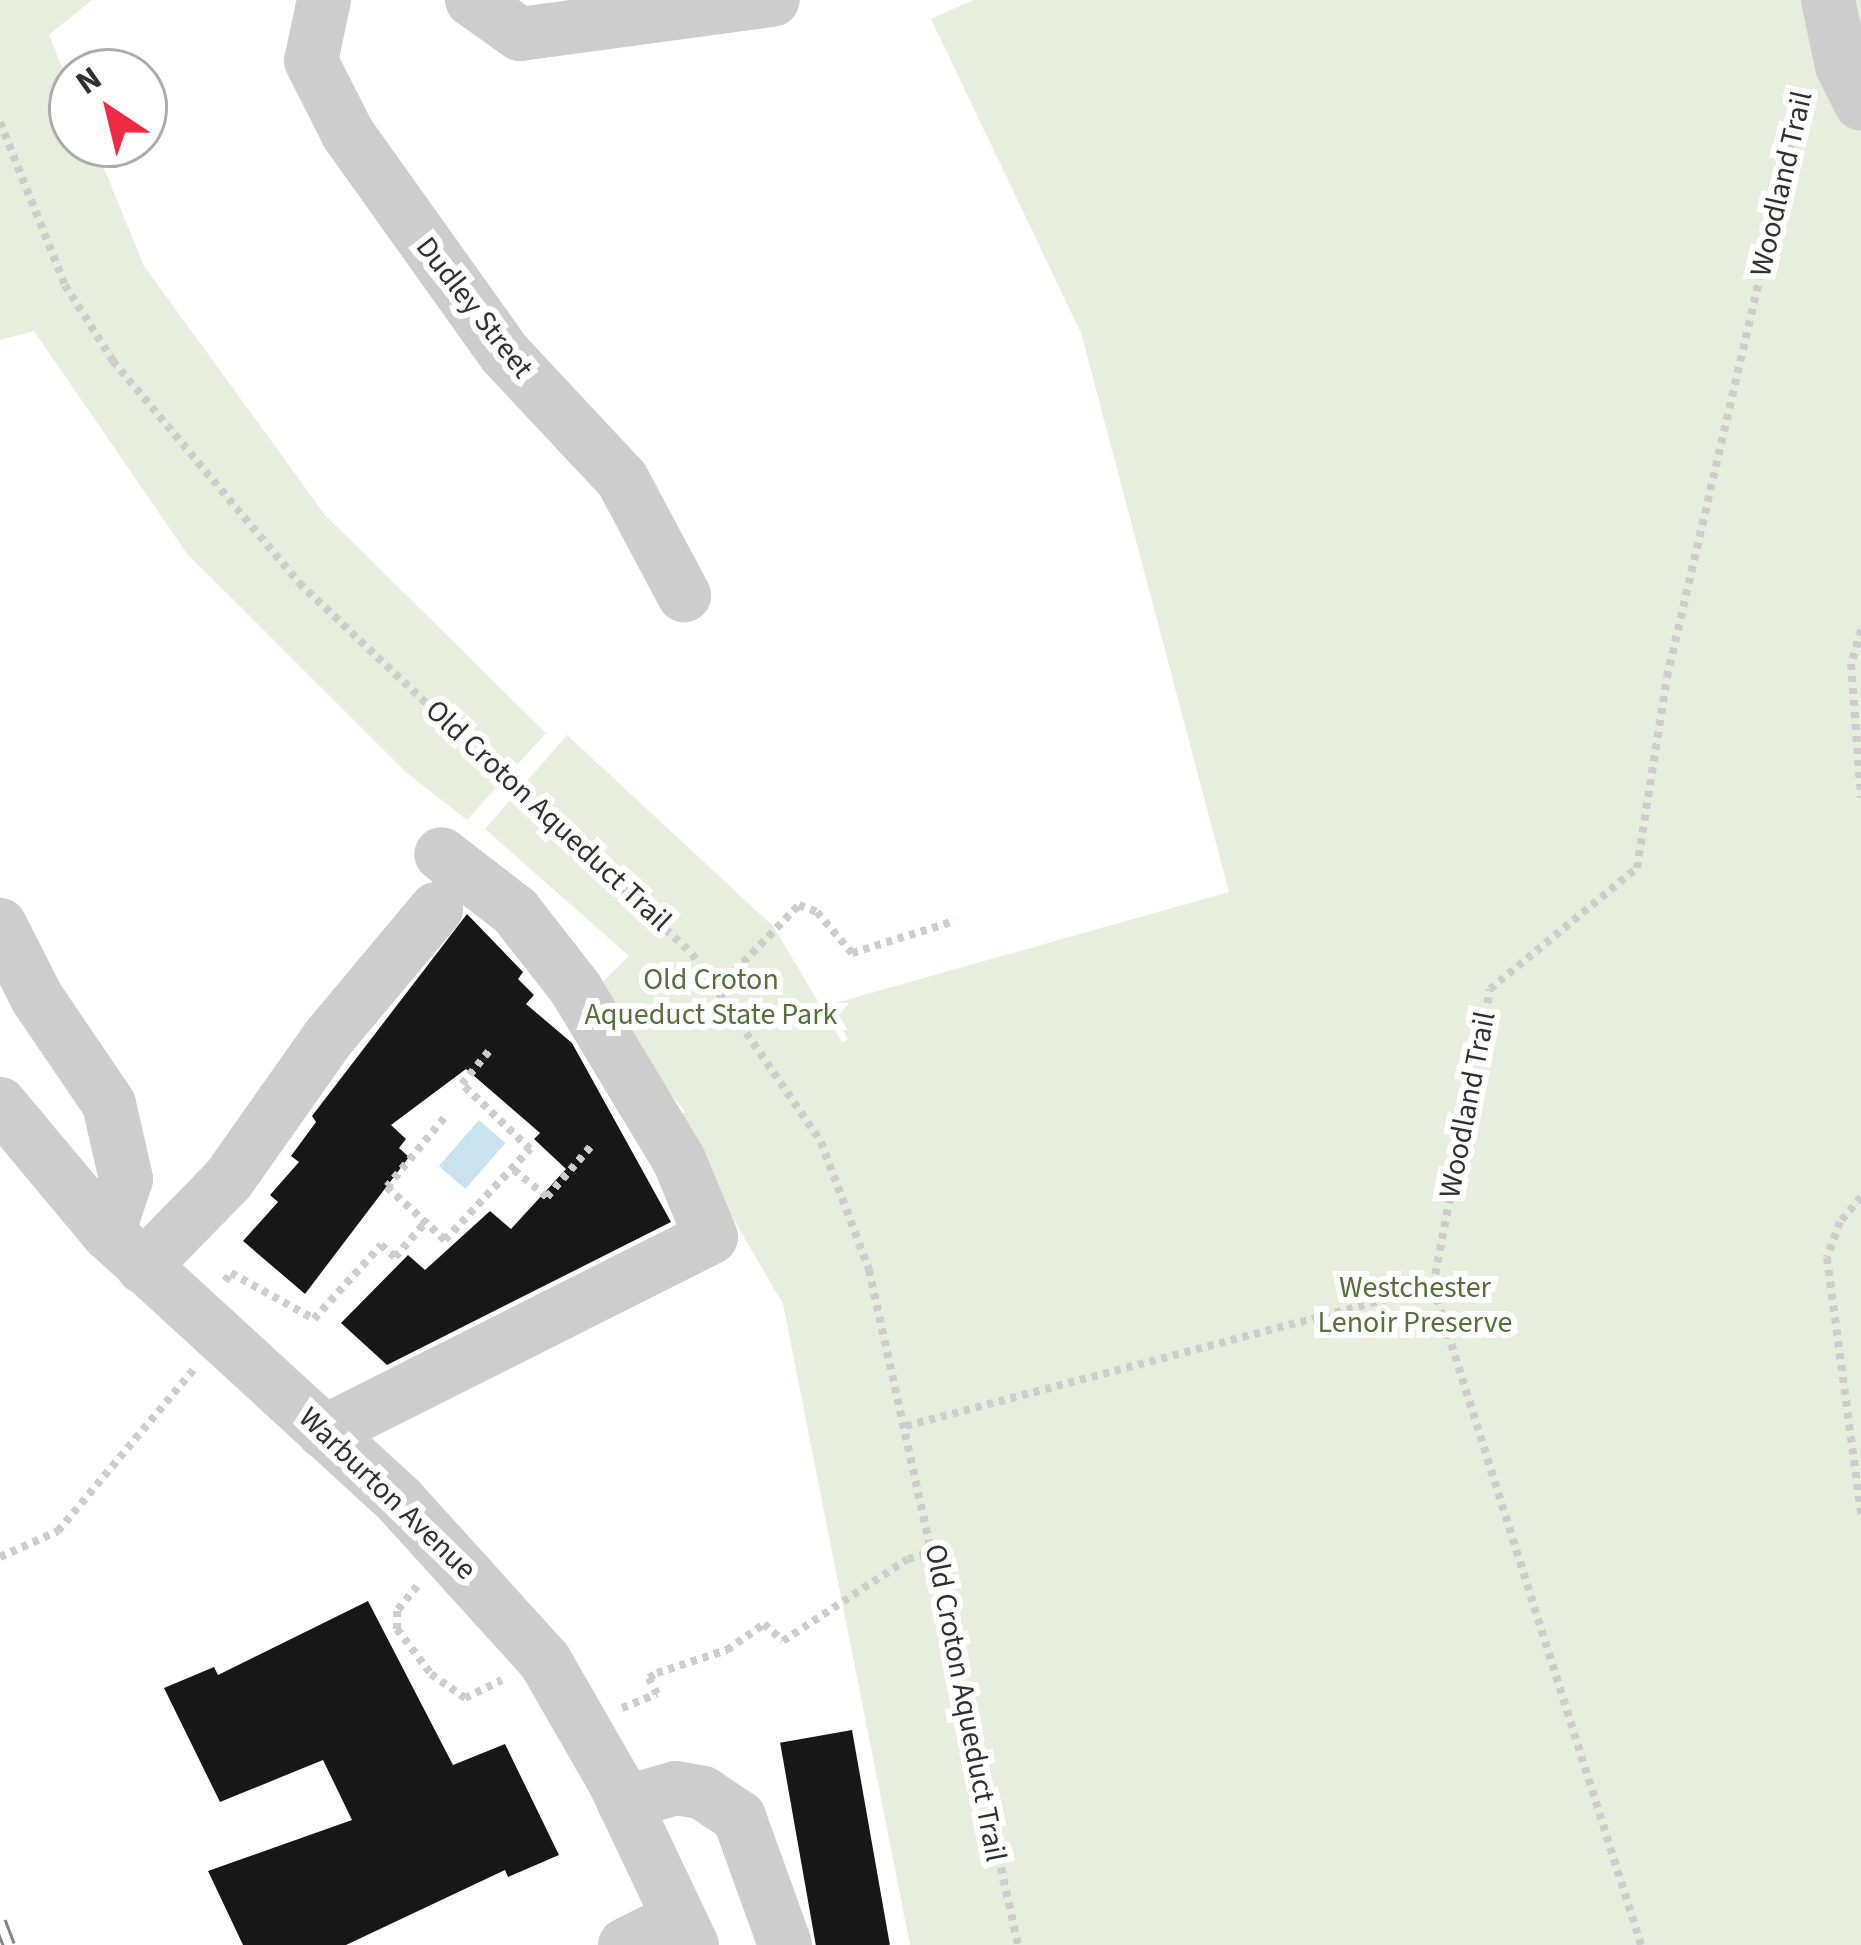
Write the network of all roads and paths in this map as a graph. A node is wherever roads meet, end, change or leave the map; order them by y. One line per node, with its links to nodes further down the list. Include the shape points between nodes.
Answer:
1 (324, 0): 8 (street, Dudley Street, via 311,61 348,134 505,354 622,479)
2 (472, 0): 3 (street, via 520,34)
3 (773, 0)
4 (1828, 0): 6 (street, via 1842,66)
5 (1806, 79): 24 (path, Woodland Trail, via 1667,677 1637,868 1490,989)
6 (1861, 104)
7 (0, 122): 15 (path, Old Croton Aqueduct Trail, via 65,286 112,361 299,583 643,902)
8 (684, 595)
9 (1861, 630): 10 (path, via 1851,664)
10 (1861, 798)
11 (441, 854): 27 (street, via 515,911 576,989 679,1160 711,1237)
12 (436, 909): 23 (street, via 329,1037 228,1180)
13 (956, 921): 15 (path, via 852,953 817,912 799,905)
14 (0, 925): 23 (street, via 37,998 109,1104 126,1180)
15 (718, 988): 26 (path, Old Croton Aqueduct Trail, via 782,1079 844,1190)
16 (489, 1051): 20 (path, via 462,1084 530,1150)
17 (0, 1104): 23 (street, Warburton Avenue)
18 (445, 1118): 22 (path, via 387,1187)
19 (592, 1144): 20 (path, via 547,1197)
20 (514, 1170): 22 (path, via 445,1240)
21 (1861, 1196): 28 (path, via 1827,1258)
22 (425, 1223): 25 (path, via 395,1257 381,1245 314,1319 231,1273)
23 (125, 1250): 25 (street, Warburton Avenue)
24 (1433, 1286): 26 (path); 39 (path, Woodland Trail)
25 (218, 1315): 27 (street, Warburton Avenue); 30 (path, via 58,1531)
26 (906, 1426): 29 (path, Old Croton Aqueduct Trail)
27 (324, 1432): 33 (street, Warburton Avenue, via 472,1575 545,1661)
28 (1861, 1514)
29 (935, 1551): 33 (path, via 908,1559 783,1641 764,1624 727,1650 657,1673 649,1678 656,1694); 38 (path, Old Croton Aqueduct Trail)
30 (0, 1557)
31 (423, 1578): 32 (path, via 397,1611 397,1630 431,1674 465,1698)
32 (508, 1676)
33 (582, 1725): 34 (street, Warburton Avenue)
34 (624, 1803): 35 (street, Warburton Avenue); 37 (street, via 676,1788 704,1793 739,1817)
35 (685, 1932): 36 (street)
36 (625, 1945)
37 (785, 1945)
38 (1018, 1945)
39 (1641, 1945)

